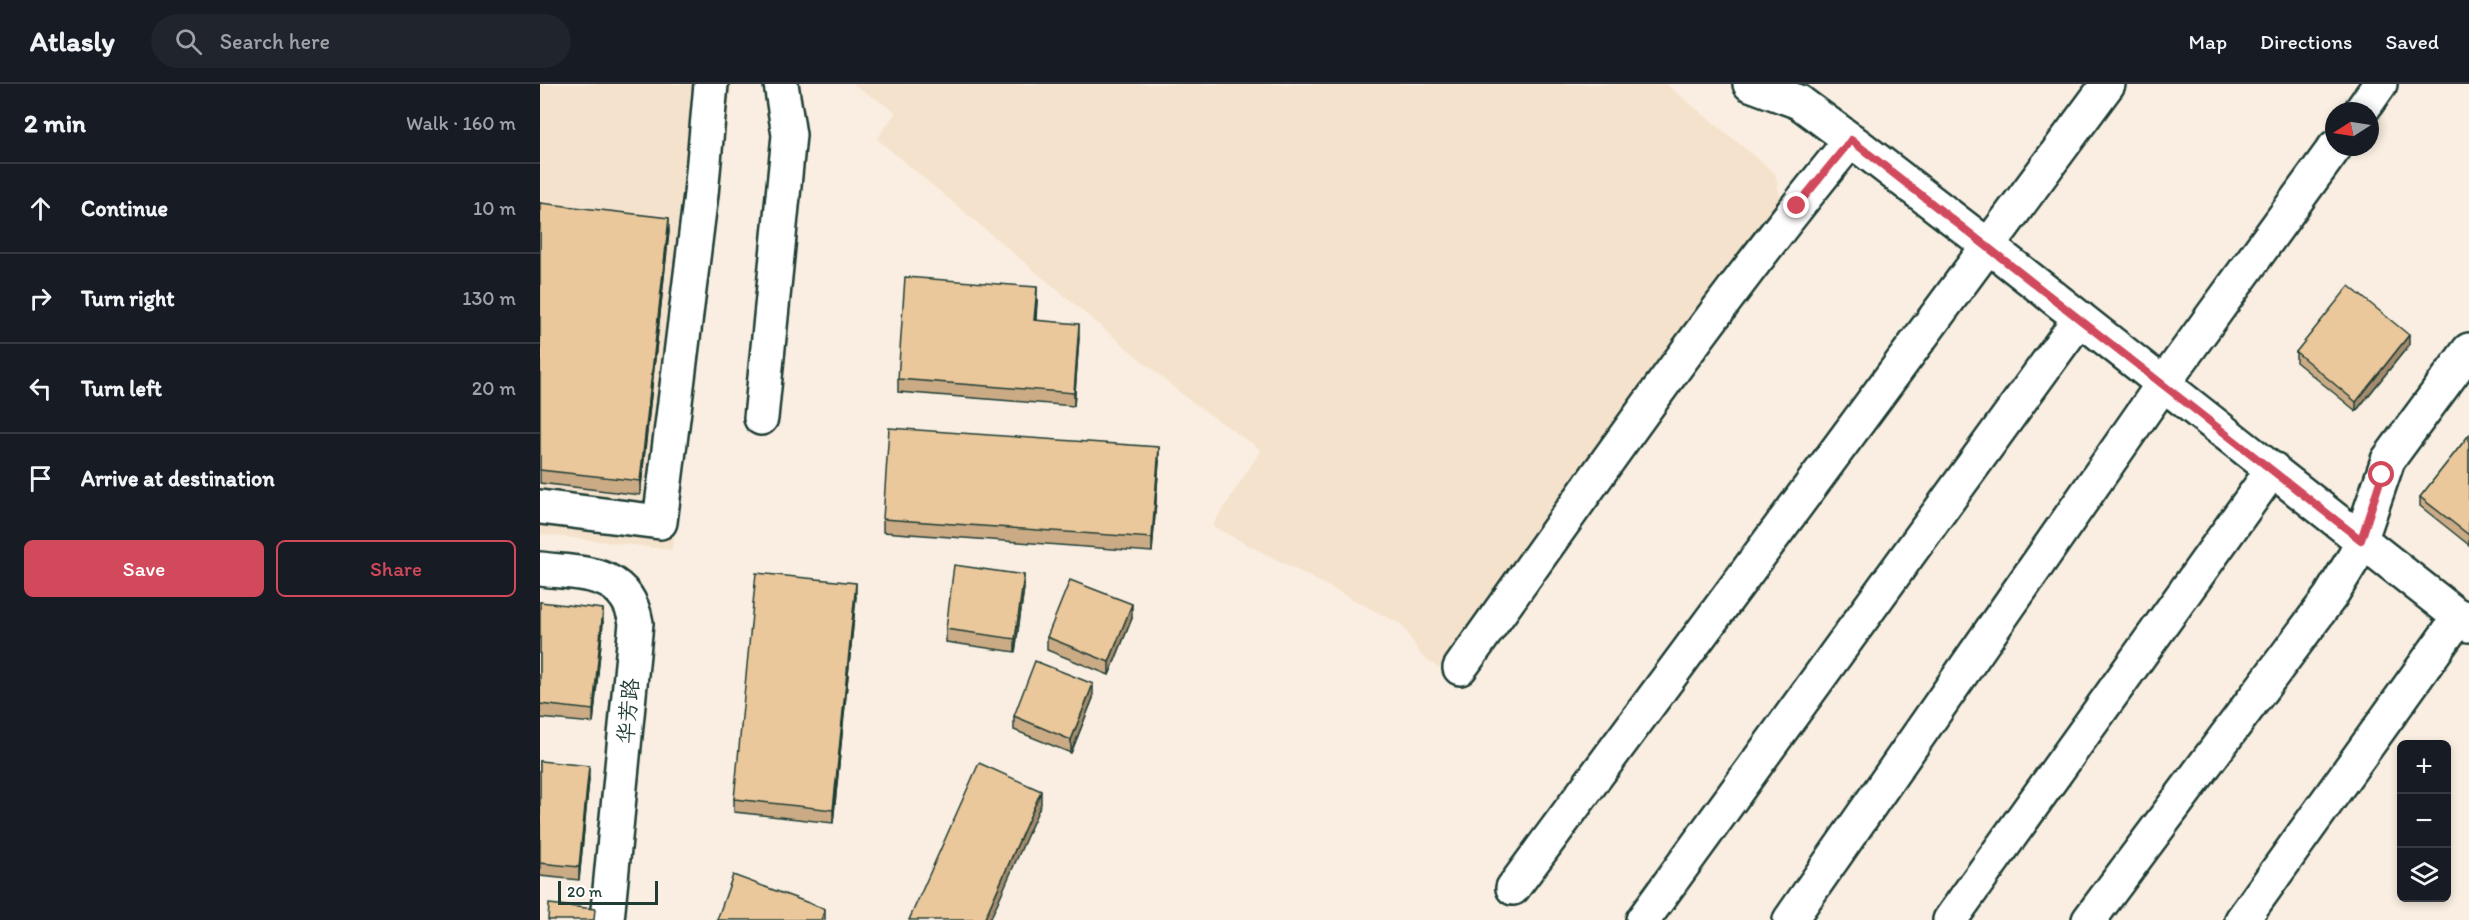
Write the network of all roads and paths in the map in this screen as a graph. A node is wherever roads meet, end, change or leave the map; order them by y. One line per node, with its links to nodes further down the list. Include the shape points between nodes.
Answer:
1 (711, 84): 16 (street, via 660,522)
2 (781, 84): 14 (street, via 789,135)
3 (1750, 84): 6 (street)
4 (2109, 84): 10 (street)
5 (2380, 84): 7 (street)
6 (1799, 90): 8 (street)
7 (2367, 102)
8 (1856, 143): 10 (street); 20 (street, via 1797,206 1669,375)
9 (2328, 156): 13 (street)
10 (1988, 245): 11 (street); 21 (street)
11 (2080, 318): 13 (street); 23 (street)
12 (2469, 350): 17 (street, via 2388,460)
13 (2163, 384): 15 (street); 24 (street)
14 (761, 418)
15 (2273, 469): 17 (street); 25 (street)
16 (540, 507)
17 (2361, 540): 19 (street); 26 (street, via 2330,597)
18 (540, 568): 22 (street, 华芳路, via 608,579 619,587 636,623)
19 (2464, 621): 27 (street)
20 (1460, 668)
21 (1514, 888)
22 (607, 920)
23 (1643, 920)
24 (1791, 920)
25 (1950, 920)
26 (2089, 920)
27 (2242, 920)

